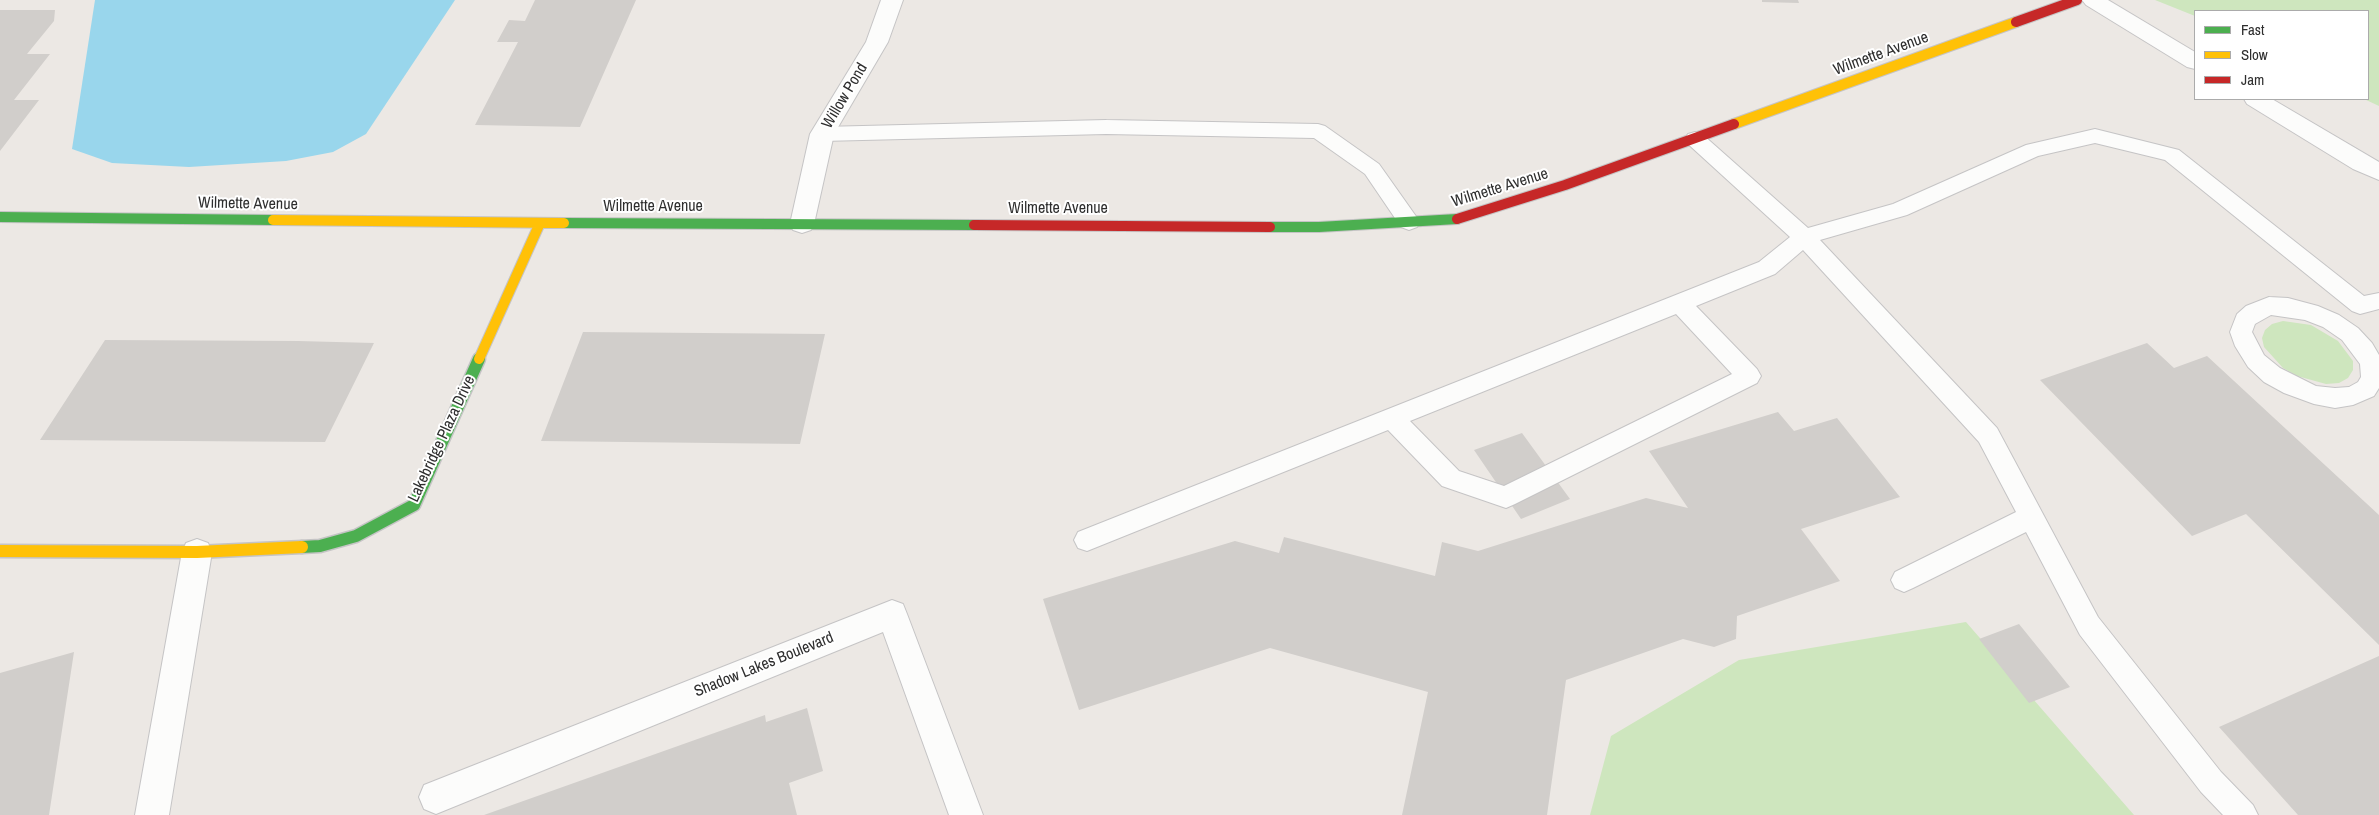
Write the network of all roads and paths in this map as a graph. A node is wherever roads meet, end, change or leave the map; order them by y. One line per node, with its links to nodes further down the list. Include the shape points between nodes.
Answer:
1 (892, 0): 6 (street, Willow Pond, via 877,42)
2 (2077, 0): 7 (street, Wilmette Avenue)
3 (2093, 0): 4 (street)
4 (2194, 61)
5 (2257, 100): 8 (street)
6 (822, 134): 10 (lane, via 1106,127 1318,131 1372,169); 12 (street, Willow Pond)
7 (1695, 139): 10 (street, Wilmette Avenue, via 1460,219); 13 (lane)
8 (2379, 172)
9 (0, 217): 11 (street, Wilmette Avenue)
10 (1408, 222): 12 (street, Wilmette Avenue, via 1319,227)
11 (540, 223): 12 (street, Wilmette Avenue); 21 (street, Lakebridge Plaza Drive, via 414,505 356,536 320,546)
12 (802, 224)
13 (1804, 237): 14 (lane, via 1767,268); 15 (lane, via 1900,210 2033,150 2095,136 2172,155); 18 (lane, via 1988,434)
14 (1680, 302): 17 (lane); 17 (lane, via 1749,376 1506,497 1451,479)
15 (2369, 303): 16 (lane)
16 (2331, 321): 16 (lane, via 2310,312 2269,306 2245,320 2242,332 2256,361 2272,375 2314,394 2335,398 2353,396 2366,389 2372,378 2372,364 2350,334)
17 (1391, 418): 19 (lane)
18 (2031, 517): 22 (lane); 26 (lane, via 2089,626 2211,782)
19 (1086, 540)
20 (0, 551): 21 (street, Lakebridge Plaza Drive)
21 (197, 552): 24 (street)
22 (1904, 580)
23 (436, 796): 25 (street, Shadow Lakes Boulevard, via 892,614)
24 (152, 815)
25 (966, 815)
26 (2243, 815)

